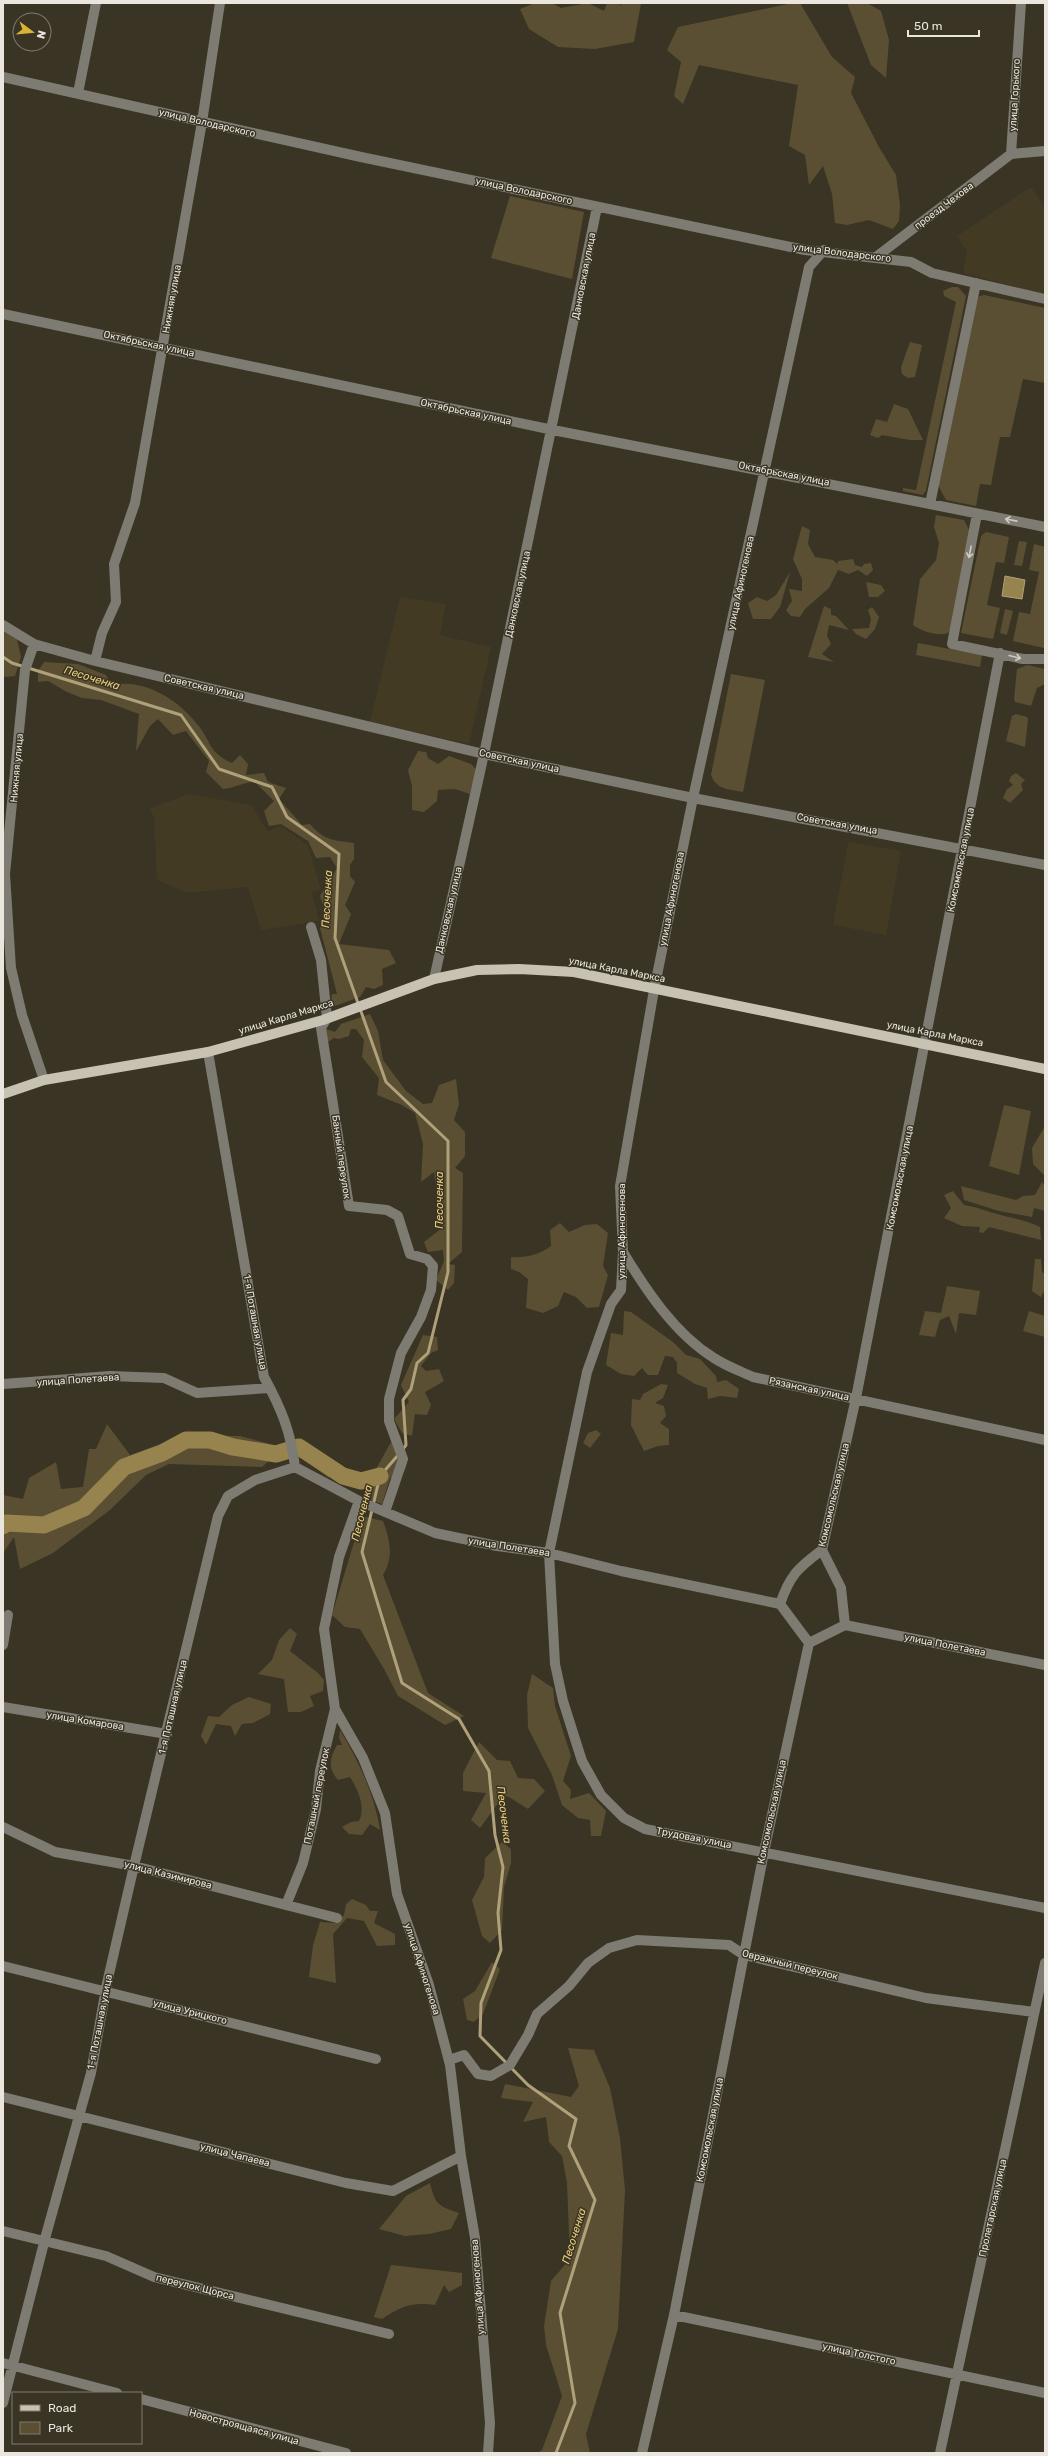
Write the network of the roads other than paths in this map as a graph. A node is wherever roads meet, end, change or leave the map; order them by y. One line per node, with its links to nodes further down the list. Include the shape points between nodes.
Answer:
1 (96, 3): 5 (street)
2 (220, 3): 6 (street, Нижняя улица)
3 (1021, 3): 8 (street, улица Горького)
4 (3, 77): 5 (street, улица Володарского)
5 (78, 93): 6 (street, улица Володарского)
6 (202, 122): 9 (street, улица Володарского); 15 (street, Нижняя улица)
7 (1045, 151): 8 (street)
8 (1011, 154): 11 (street, проезд Чехова)
9 (597, 207): 10 (street, улица Володарского, via 805,250); 16 (street, Данковская улица)
10 (824, 250): 11 (street, улица Володарского); 17 (street, улица Афиногенова, via 809,267)
11 (876, 257): 12 (street, улица Володарского, via 911,262 932,273)
12 (976, 283): 13 (street, улица Володарского); 18 (street)
13 (1045, 299)
14 (3, 314): 15 (street, Октябрьская улица)
15 (164, 347): 16 (street, Октябрьская улица); 25 (street, Нижняя улица, via 135,503 114,564 116,602 102,633)
16 (553, 430): 17 (street, Октябрьская улица); 26 (street, Данковская улица)
17 (765, 470): 18 (street, Октябрьская улица); 27 (street, улица Афиногенова)
18 (930, 504): 19 (street, Октябрьская улица)
19 (977, 514): 20 (street, Октябрьская улица, one-way to 19); 23 (street, one-way to 23, via 952,644)
20 (1045, 527)
21 (3, 624): 22 (street, Советская улица)
22 (34, 644): 25 (street, Советская улица); 37 (street, Нижняя улица, via 26,670 5,874 11,968 22,1015)
23 (1000, 653): 24 (street, one-way to 24, via 1023,659); 28 (street, Комсомольская улица)
24 (1045, 659)
25 (94, 661): 26 (street, Советская улица)
26 (484, 754): 27 (street, Советская улица); 31 (street, Данковская улица)
27 (693, 798): 28 (street, Советская улица); 32 (street, улица Афиногенова)
28 (963, 848): 29 (street, Советская улица); 34 (street, Комсомольская улица)
29 (1045, 865)
30 (311, 927): 33 (street, Банный переулок, via 321,960)
31 (434, 979): 32 (main road, улица Карла Маркса, via 476,970 519,969 574,972); 33 (main road, улица Карла Маркса)
32 (654, 990): 34 (main road, улица Карла Маркса); 39 (street, улица Афиногенова, via 620,1186)
33 (327, 1018): 35 (main road, улица Карла Маркса); 46 (street, Банный переулок, via 321,1028 348,1206 387,1210 398,1216 410,1254 427,1259 433,1266 431,1290 421,1317 401,1353 389,1399 389,1421 403,1459)
34 (926, 1044): 36 (main road, улица Карла Маркса); 42 (street, Комсомольская улица)
35 (208, 1052): 37 (main road, улица Карла Маркса); 41 (street, 1-я Поташная улица, via 264,1377)
36 (1045, 1069)
37 (44, 1080): 38 (main road, улица Карла Маркса)
38 (3, 1094)
39 (623, 1252): 42 (street, Рязанская улица, via 644,1287 676,1326 713,1358 753,1377); 48 (street, улица Афиногенова, via 622,1290 611,1304 587,1372)
40 (3, 1384): 41 (street, улица Полетаева, via 110,1376 164,1378 198,1393)
41 (270, 1388): 44 (street, 1-я Поташная улица, via 280,1406 291,1437)
42 (856, 1398): 43 (street, Рязанская улица); 47 (street, Комсомольская улица)
43 (1045, 1440)
44 (295, 1467): 45 (street, улица Полетаева); 57 (street, 1-я Поташная улица, via 255,1480 228,1496 218,1516)
45 (360, 1501): 46 (street, улица Полетаева); 56 (street, улица Афиногенова, via 339,1557 324,1629)
46 (385, 1512): 48 (street, улица Полетаева, via 435,1533 497,1546)
47 (822, 1550): 49 (street, Комсомольская улица, via 798,1567); 51 (street, via 841,1588)
48 (549, 1553): 49 (street, улица Полетаева, via 621,1571); 59 (street, Трудовая улица, via 556,1672 562,1701 582,1761 601,1795 624,1818 645,1829)
49 (780, 1604): 52 (street)
50 (8, 1615): 53 (street)
51 (845, 1625): 52 (street); 54 (street, улица Полетаева)
52 (808, 1644): 59 (street, Комсомольская улица)
53 (3, 1645)
54 (1045, 1664)
55 (3, 1707): 57 (street, улица Комарова)
56 (335, 1709): 61 (street, Поташный переулок, via 320,1771 316,1809 303,1863); 70 (street, улица Афиногенова, via 363,1758 385,1813 397,1894 429,1985)
57 (167, 1734): 60 (street, 1-я Поташная улица)
58 (3, 1827): 60 (street, улица Казимирова, via 56,1852)
59 (764, 1852): 62 (street, Трудовая улица); 64 (street, Комсомольская улица)
60 (134, 1866): 61 (street, улица Казимирова); 67 (street, 1-я Поташная улица)
61 (286, 1905): 63 (street, улица Казимирова)
62 (1045, 1908)
63 (337, 1918)
64 (744, 1955): 68 (street, Овражный переулок, via 926,1998); 70 (street, Овражный переулок, via 729,1945 637,1940 609,1948 588,1963 569,1986 537,2014 510,2065 491,2076 478,2074 464,2055); 76 (street, Комсомольская улица)
65 (1045, 1963): 68 (street, Пролетарская улица)
66 (3, 1966): 67 (street, улица Урицкого)
67 (106, 1991): 69 (street, улица Урицкого); 72 (street, 1-я Поташная улица, via 91,2073)
68 (1034, 2012): 79 (street, Пролетарская улица)
69 (376, 2059)
70 (449, 2060): 73 (street, улица Афиногенова)
71 (3, 2097): 72 (street, улица Чапаева)
72 (78, 2116): 73 (street, улица Чапаева, via 346,2183 393,2191); 75 (street, 1-я Поташная улица)
73 (461, 2156): 85 (street, улица Афиногенова, via 475,2238 490,2423)
74 (3, 2231): 75 (street, переулок Щорса)
75 (44, 2241): 77 (street, переулок Щорса, via 106,2256 154,2277); 78 (street, 1-я Поташная улица)
76 (674, 2315): 79 (street, улица Толстого); 86 (street, Комсомольская улица)
77 (389, 2334)
78 (8, 2364): 80 (street); 83 (street, 1-я Поташная улица)
79 (957, 2375): 81 (street, улица Толстого); 87 (street, Пролетарская улица)
80 (113, 2392)
81 (1045, 2393)
82 (142, 2399): 84 (street, Новостроящаяся улица)
83 (3, 2403)
84 (346, 2453)
85 (488, 2453)
86 (642, 2453)
87 (940, 2453)

